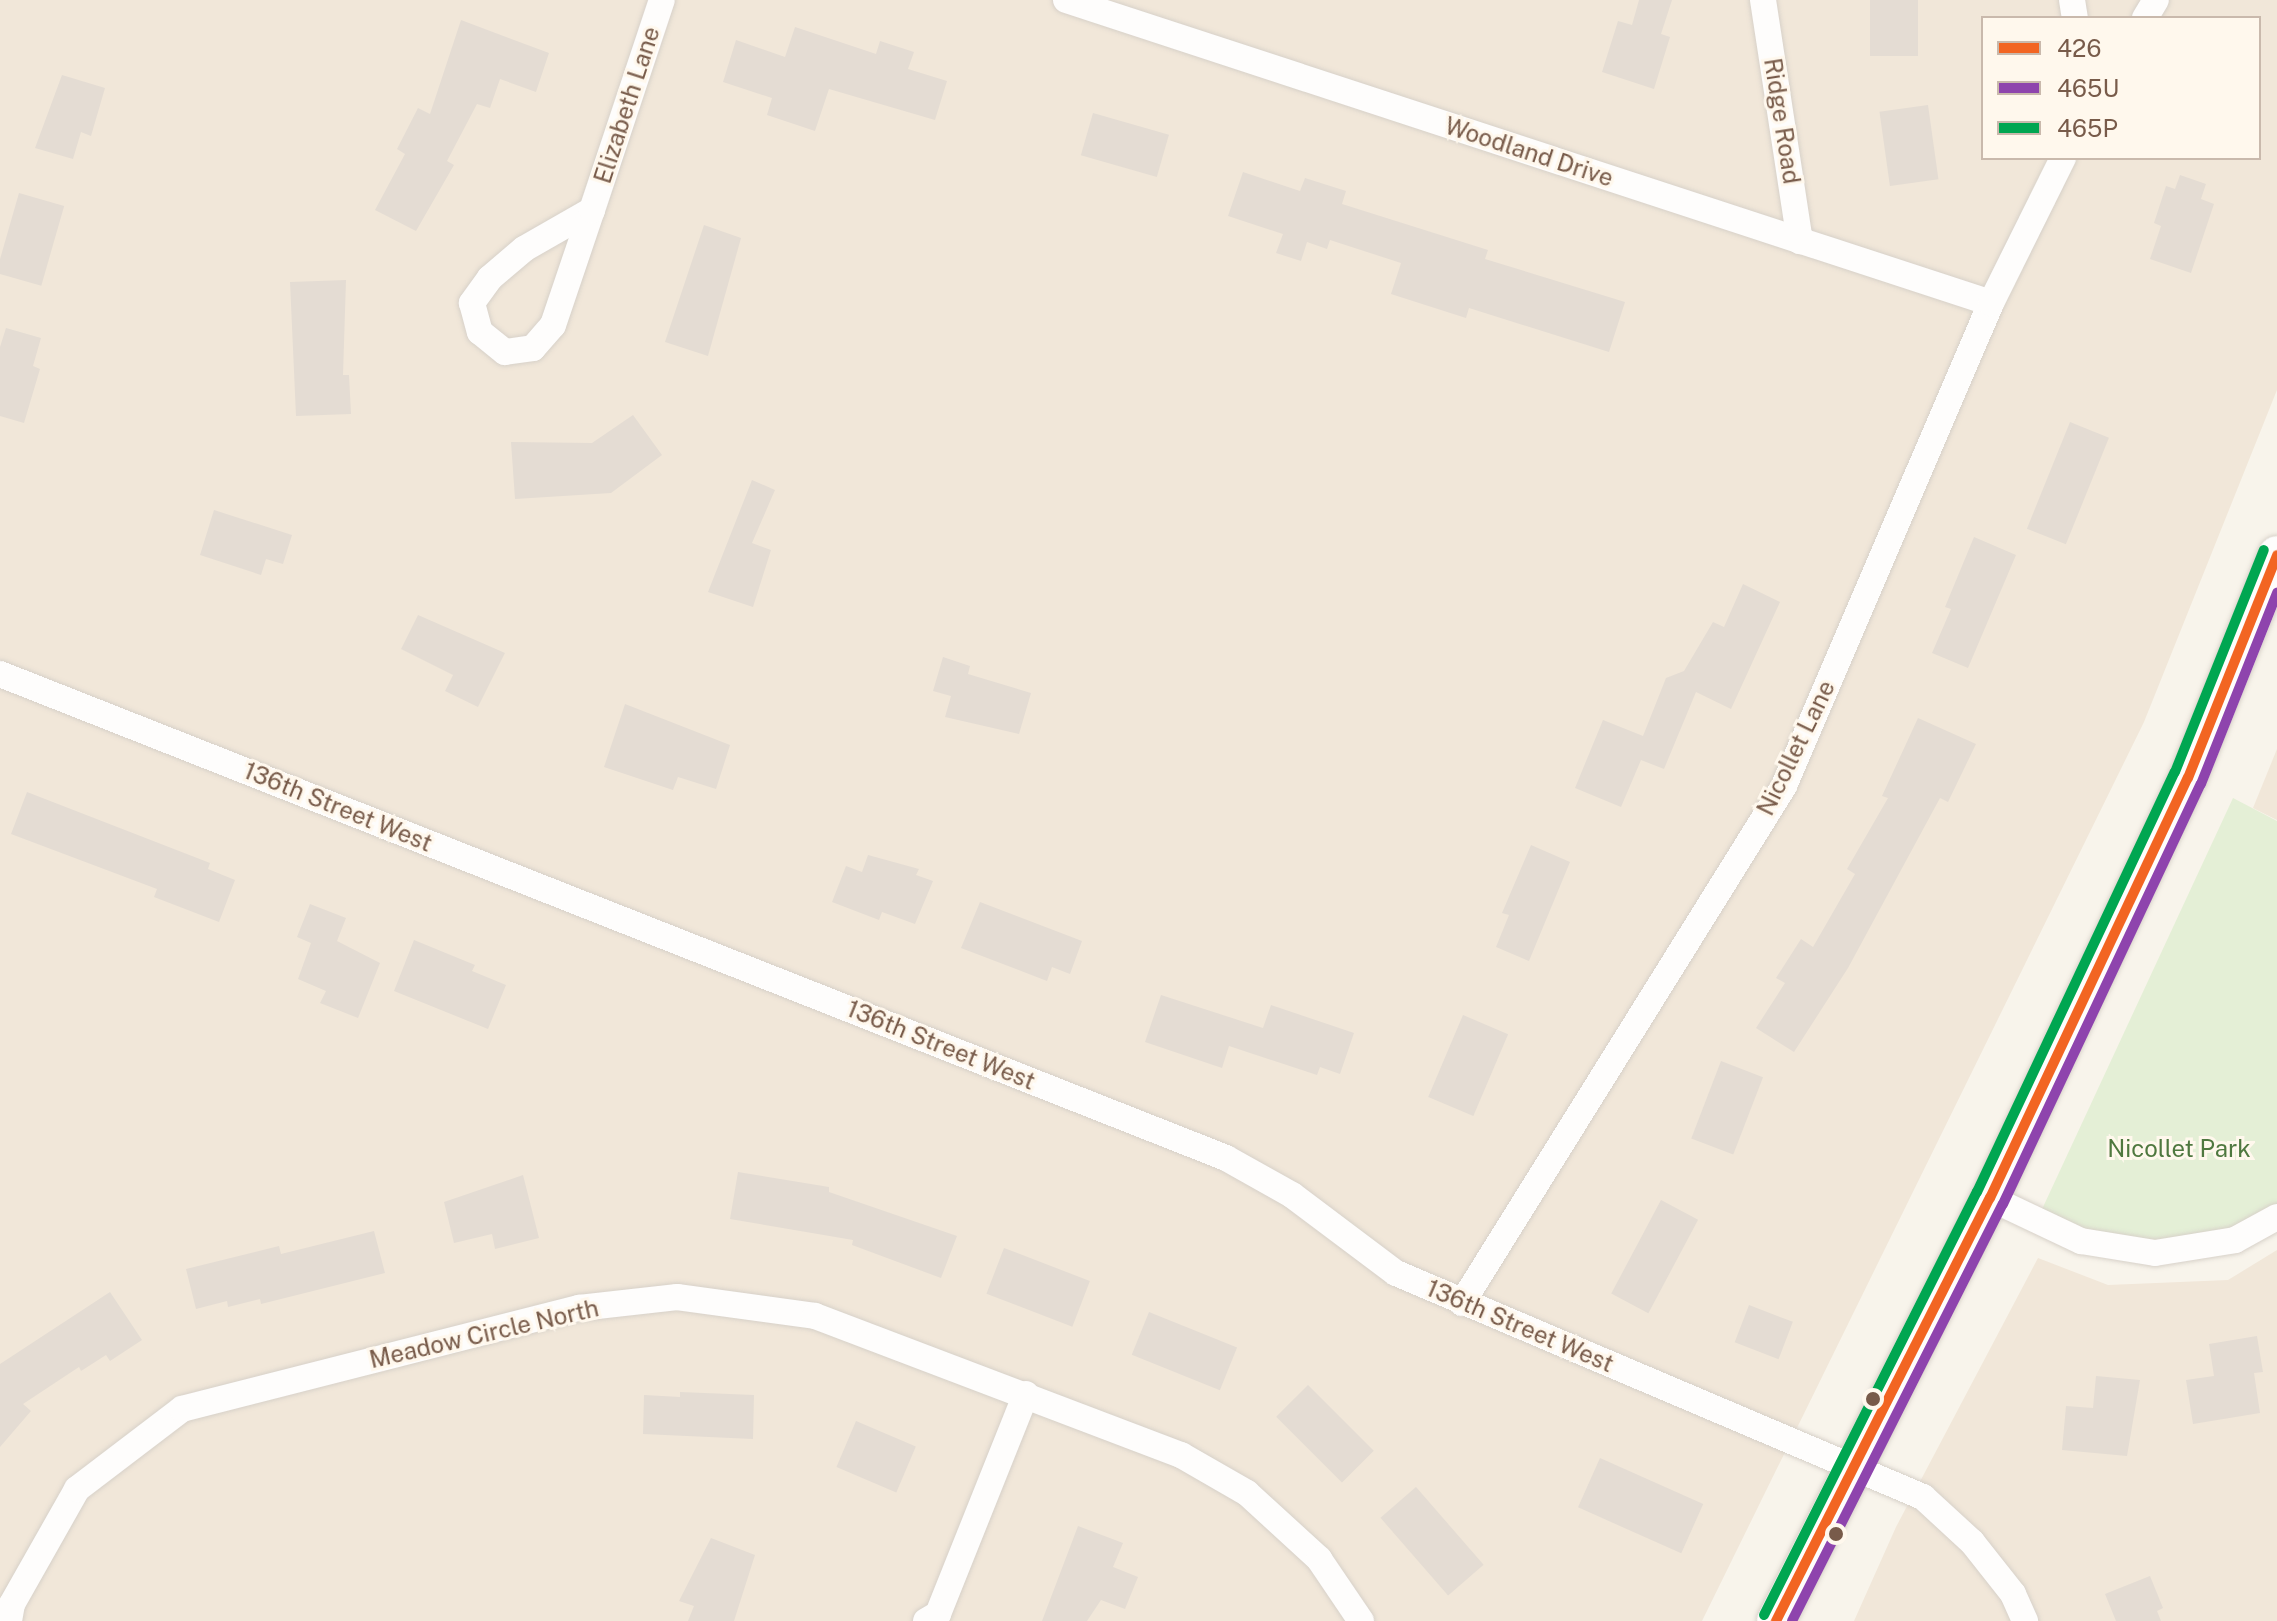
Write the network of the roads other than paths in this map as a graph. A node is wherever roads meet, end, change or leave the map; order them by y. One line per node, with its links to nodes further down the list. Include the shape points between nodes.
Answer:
1 (662, 0): 5 (street, Elizabeth Lane)
2 (1066, 0): 6 (street, Woodland Drive)
3 (1763, 0): 6 (street, Ridge Road)
4 (2062, 160): 7 (street, Nicollet Lane)
5 (592, 210): 5 (street, Elizabeth Lane, via 553,325 533,348 505,352 480,332 472,303 490,278 524,249)
6 (1800, 241): 7 (street, Woodland Drive)
7 (1991, 303): 12 (street, Nicollet Lane, via 1784,786)
8 (2277, 555): 10 (main road, via 2188,778)
9 (0, 674): 12 (street, 136th Street West, via 1226,1158 1292,1195 1396,1273)
10 (1990, 1198): 11 (street, via 2081,1241 2155,1253 2235,1240); 14 (main road)
11 (2277, 1217)
12 (1462, 1303): 14 (street, 136th Street West)
13 (1026, 1394): 15 (street, Meadow Circle North, via 815,1316 677,1297 579,1308 182,1409 77,1489 12,1604); 16 (street, via 938,1614); 17 (street, Meadow Circle North, via 1181,1455 1247,1493 1319,1559)
14 (1856, 1465): 18 (main road); 19 (street, 136th Street West, via 1923,1497 1972,1542 2013,1594)
15 (9, 1621)
16 (926, 1621)
17 (1361, 1621)
18 (1776, 1621)
19 (2025, 1621)

